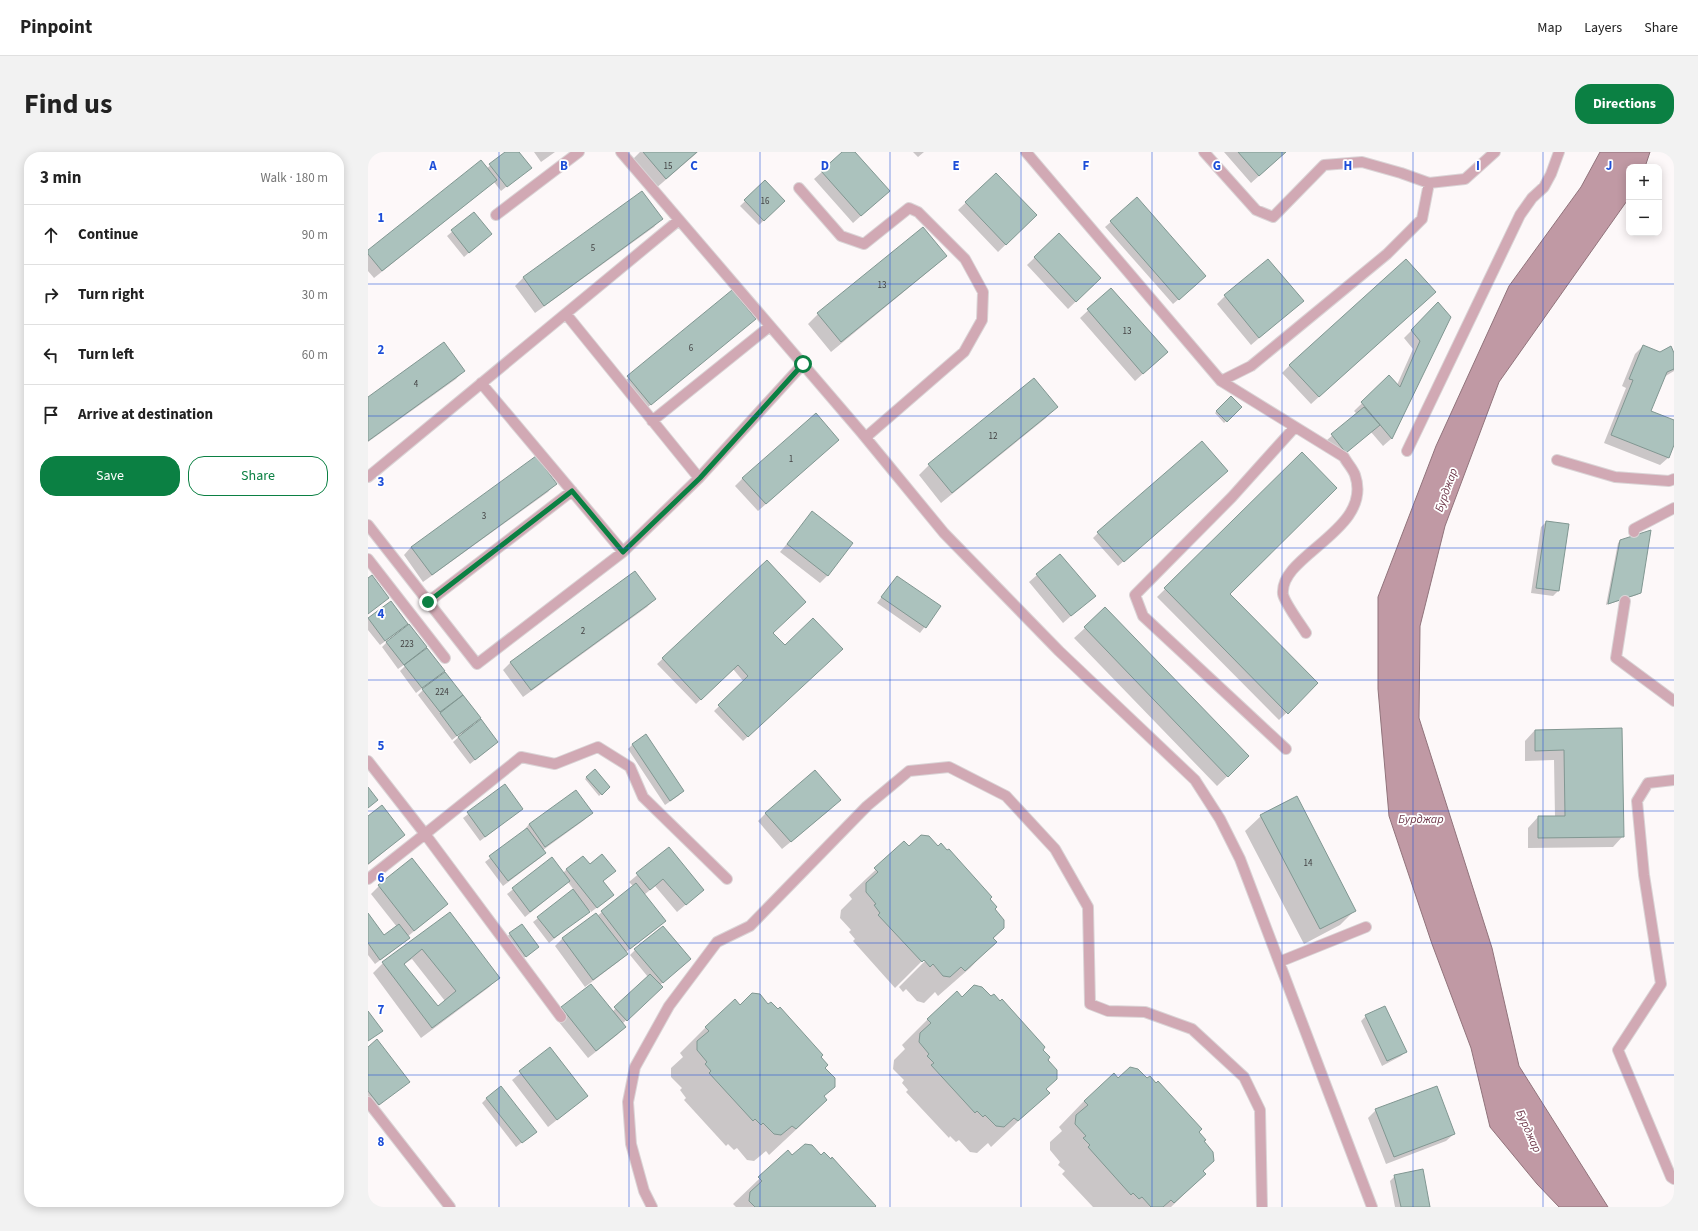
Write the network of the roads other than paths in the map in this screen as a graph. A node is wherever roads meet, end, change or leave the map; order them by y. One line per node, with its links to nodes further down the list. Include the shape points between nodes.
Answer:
1 (579, 152): 9 (lane)
2 (620, 152): 10 (lane)
3 (1026, 152): 14 (lane)
4 (1204, 152): 7 (lane, via 1256,210 1273,217 1324,165 1362,162)
5 (1495, 152): 7 (lane, via 1465,179)
6 (1559, 152): 19 (lane, via 1544,187 1520,215)
7 (1429, 183): 14 (lane, via 1422,219 1387,254 1251,366)
8 (799, 188): 18 (lane, via 841,236 864,244 910,208 918,212 965,259 983,292 982,320 964,352)
9 (496, 215)
10 (679, 220): 11 (lane); 12 (lane)
11 (566, 314): 15 (lane); 16 (lane)
12 (770, 326): 13 (lane); 16 (lane)
13 (803, 364): 18 (lane); 22 (lane)
14 (1221, 381): 17 (lane)
15 (482, 383): 21 (lane); 24 (lane)
16 (652, 422): 22 (lane)
17 (1295, 427): 32 (lane, via 1344,457 1355,475 1358,490 1355,505 1342,524 1298,564 1284,582 1283,594); 35 (lane, via 1232,497 1135,595 1143,616)
18 (866, 437): 42 (lane, via 944,533 1059,651 1195,780 1231,839)
19 (1407, 451)
20 (1557, 460): 23 (lane, via 1615,477 1669,481)
21 (368, 477)
22 (700, 478): 28 (lane)
23 (1674, 479)
24 (572, 491): 28 (lane); 31 (lane)
25 (1674, 508): 27 (lane, via 1634,529)
26 (368, 525): 31 (lane)
27 (1634, 532)
28 (623, 552): 31 (lane, via 477,664)
29 (368, 558): 33 (lane)
30 (1625, 601): 34 (lane, via 1616,658)
31 (428, 602)
32 (1306, 633)
33 (445, 658)
34 (1674, 701)
35 (1286, 749)
36 (368, 761): 38 (lane)
37 (1674, 780): 45 (lane, via 1648,783 1636,800 1644,875 1661,984 1618,1050 1670,1177)
38 (424, 834): 39 (lane); 40 (lane, via 521,757 555,764 598,747 630,767 643,797); 43 (lane)
39 (368, 879)
40 (727, 879)
41 (1366, 927): 42 (lane)
42 (1279, 962): 49 (lane)
43 (561, 1017)
44 (368, 1102): 46 (lane)
45 (1674, 1179)
46 (450, 1207)
47 (652, 1207): 48 (lane, via 644,1191 631,1144 628,1102 636,1067 669,1006 717,942 750,926 867,806 909,771 949,767 1006,796 1055,849 1088,907 1090,1004 1108,1011 1145,1012 1192,1029 1244,1077 1260,1110)
48 (1262, 1207)
49 (1372, 1207)

